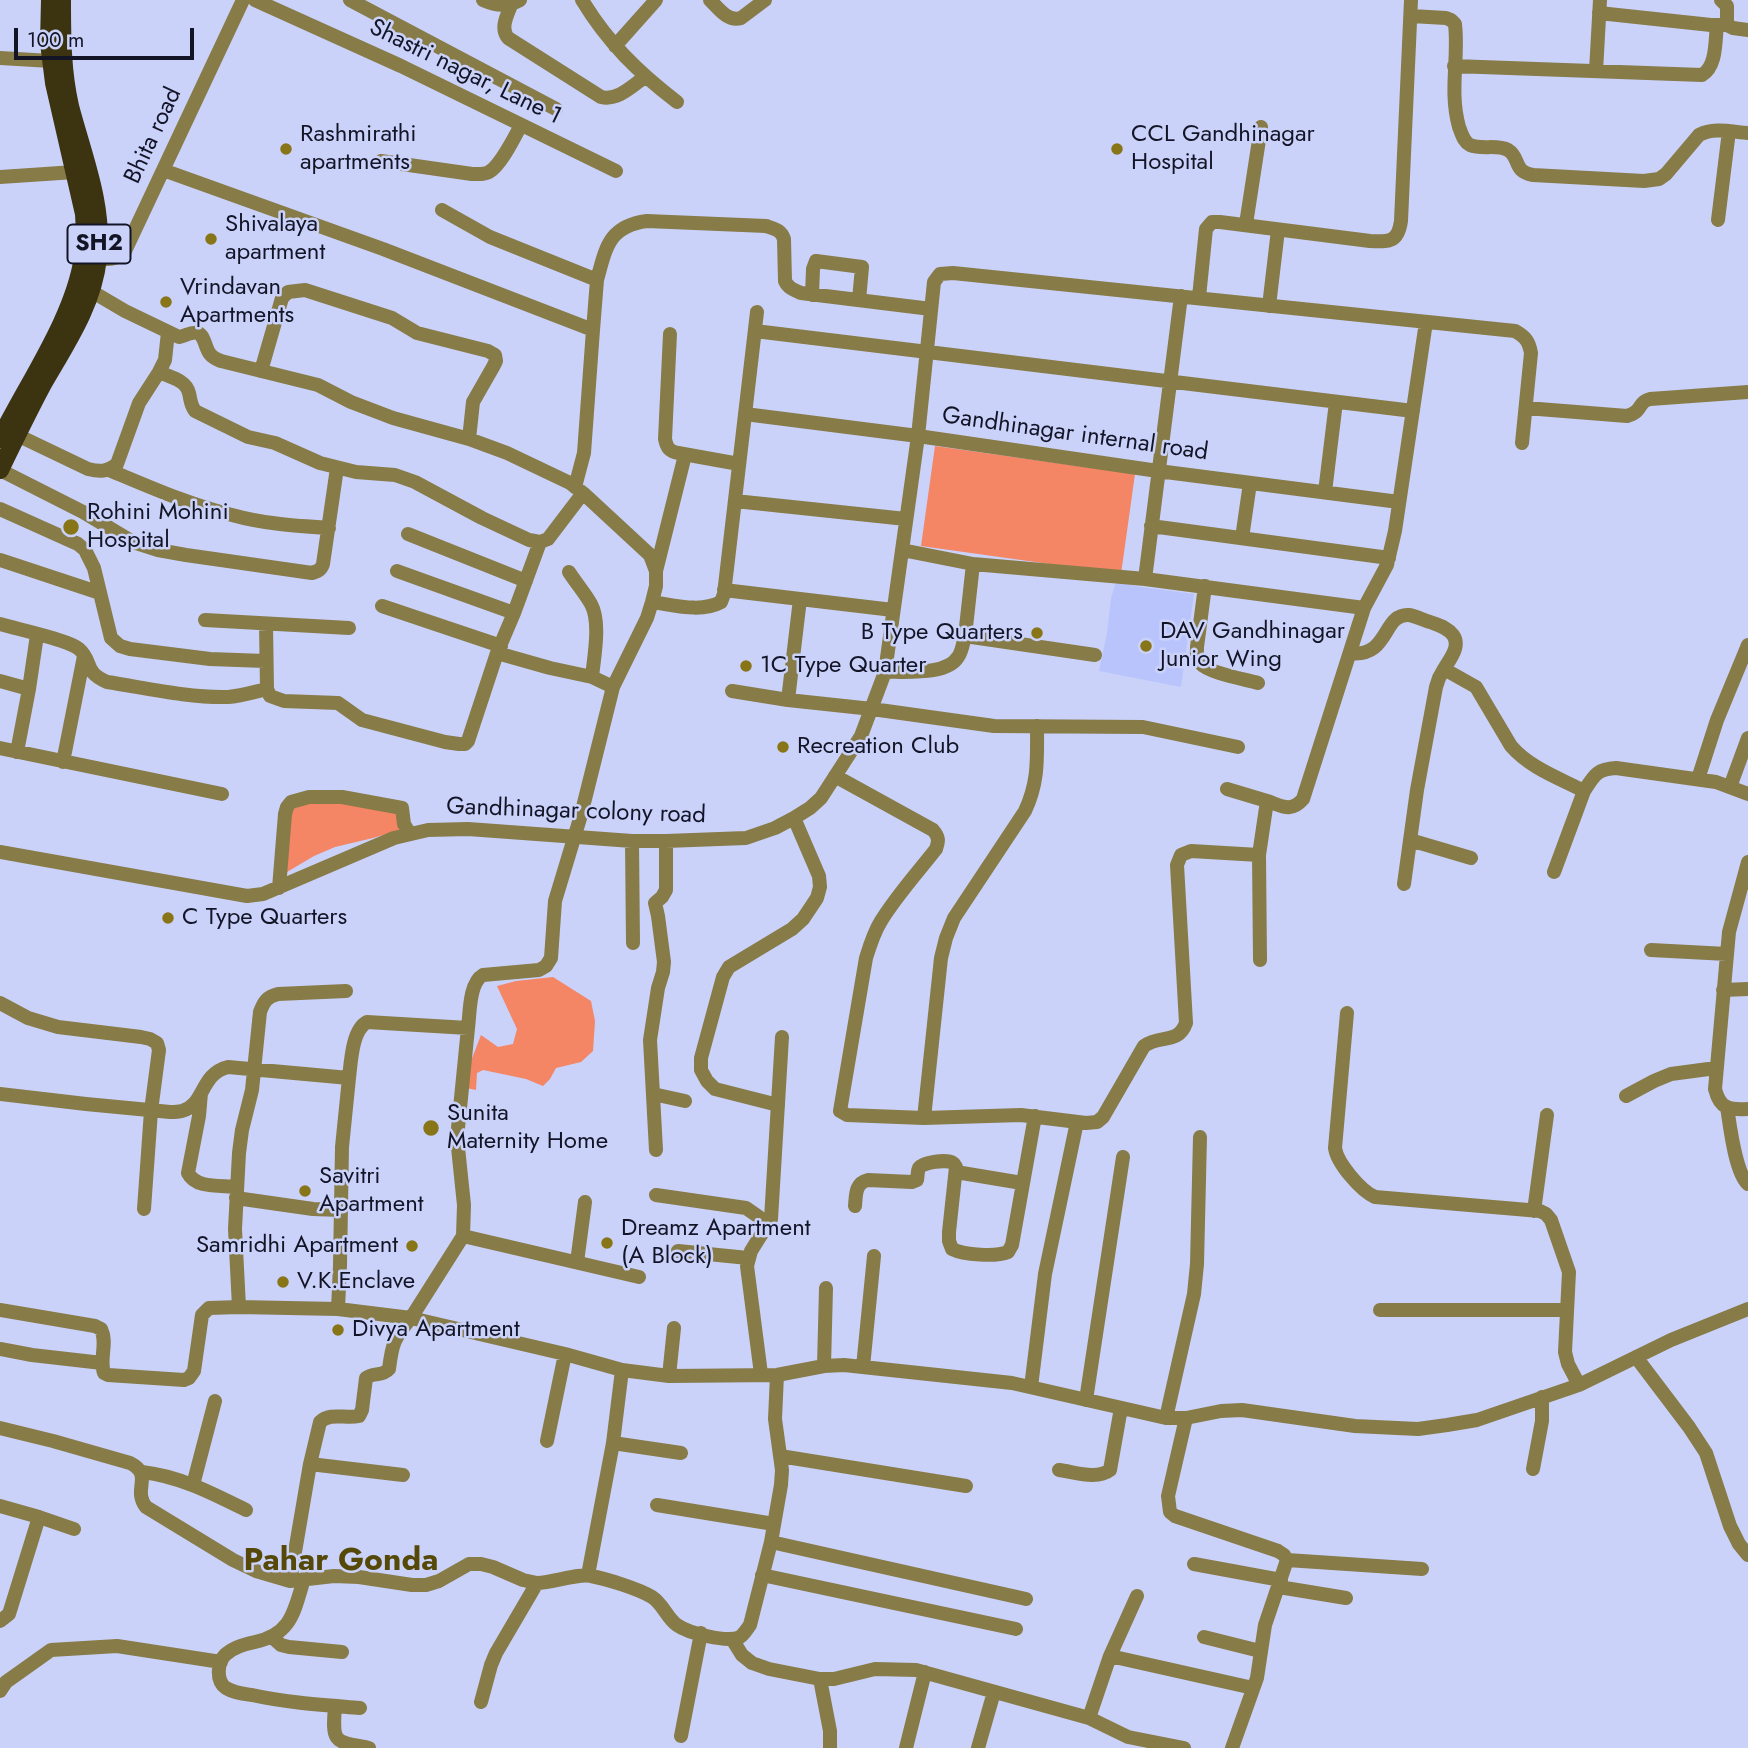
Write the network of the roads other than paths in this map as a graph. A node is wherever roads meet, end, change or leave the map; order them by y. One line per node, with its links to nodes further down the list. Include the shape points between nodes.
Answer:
1 (50, 0): 20 (main road, SH2)
2 (62, 0): 39 (main road, SH2, via 70,105 97,209 99,230)
3 (243, 0): 31 (street, Bhita road)
4 (255, 0): 26 (street, Shastri nagar, Lane 1)
5 (350, 0): 25 (street)
6 (483, 0): 13 (street, via 501,6)
7 (582, 0): 18 (street)
8 (656, 0): 18 (street)
9 (710, 0): 10 (street, via 737,20)
10 (765, 0)
11 (1411, 0): 15 (street)
12 (1721, 0): 16 (street, via 1727,6)
13 (515, 2): 23 (street, via 503,27 508,38 601,97 616,97)
14 (1600, 7): 16 (street); 22 (street)
15 (1411, 16): 21 (street, via 1446,18 1455,24); 38 (street, via 1400,232 1385,242)
16 (1722, 25): 17 (street); 22 (street, via 1713,62 1702,75)
17 (1748, 30)
18 (615, 46): 23 (street)
19 (0, 58): 20 (street)
20 (51, 61): 33 (main road, SH2)
21 (1454, 66): 22 (street); 28 (street, via 1455,113 1463,138 1476,147 1510,152 1524,173 1659,179 1699,135)
22 (1596, 71)
23 (645, 77): 24 (street)
24 (677, 102)
25 (556, 109)
26 (521, 125): 30 (street, via 491,172 472,174); 32 (street, Shastri nagar, Lane 1)
27 (1261, 127): 37 (street)
28 (1729, 131): 29 (street); 36 (street)
29 (1748, 133)
30 (381, 162)
31 (163, 170): 39 (street, Bhita road, via 123,254); 50 (street, via 383,248)
32 (616, 171)
33 (75, 172): 34 (street); 39 (main road, SH2)
34 (0, 177)
35 (442, 210): 40 (street, via 476,231)
36 (1718, 220)
37 (1246, 224): 38 (street); 44 (street, via 1212,222 1206,229)
38 (1278, 230): 46 (street)
39 (91, 259): 41 (main road, SH2); 64 (main road, SH2)
40 (597, 279): 42 (street, via 613,238 635,223 766,226 782,233 787,286); 50 (street)
41 (91, 291): 52 (street); 64 (main road, SH2, via 86,308)
42 (812, 295): 45 (street); 45 (street, via 816,261 862,267)
43 (1181, 296): 44 (street); 47 (street, Gandhinagar colony road, via 953,272 940,274 934,282); 57 (street)
44 (1199, 297): 46 (street)
45 (859, 300): 47 (street)
46 (1269, 306): 49 (street)
47 (930, 309): 54 (street, Gandhinagar colony road)
48 (757, 312): 51 (street)
49 (1426, 322): 60 (street, via 1515,331 1524,336 1531,353); 61 (street)
50 (593, 330): 74 (street)
51 (755, 331): 54 (street); 62 (street)
52 (168, 332): 55 (street, via 179,337 198,333 212,357); 56 (street)
53 (670, 334): 67 (street, via 665,439 670,451)
54 (927, 351): 57 (street); 63 (street, Gandhinagar colony road)
55 (261, 371): 65 (street, via 318,385 393,418); 65 (street, via 282,298 288,292 305,290 377,313 417,333 495,355 473,402)
56 (159, 372): 69 (street, via 186,386 195,411 248,437); 71 (street, via 139,403 117,464)
57 (1170, 382): 59 (street); 72 (street)
58 (1748, 392): 60 (street, via 1650,399 1627,416)
59 (1336, 402): 61 (street); 75 (street)
60 (1525, 408): 66 (street)
61 (1413, 411): 77 (street)
62 (745, 414): 63 (street, Gandhinagar internal road); 68 (street)
63 (918, 436): 72 (street, Gandhinagar internal road); 79 (street, Gandhinagar colony road)
64 (8, 437): 70 (main road, SH2); 71 (street, via 88,469)
65 (469, 439): 74 (street, via 532,464)
66 (1522, 443)
67 (685, 454): 68 (street); 90 (street)
68 (739, 464): 76 (street)
69 (337, 468): 81 (street); 84 (street, via 415,482)
70 (0, 470): 81 (street, via 133,542 158,550 312,573 321,569)
71 (109, 470): 81 (street, via 207,509 268,523)
72 (1158, 471): 73 (street, Gandhinagar internal road); 80 (street)
73 (1250, 483): 75 (street, Gandhinagar internal road); 83 (street)
74 (579, 490): 84 (street, via 554,532); 90 (street, via 650,555)
75 (1325, 492): 77 (street, Gandhinagar internal road)
76 (735, 501): 79 (street); 95 (street)
77 (1399, 502): 86 (street)
78 (0, 509): 96 (street, via 78,544 94,568)
79 (906, 519): 85 (street, Gandhinagar colony road)
80 (1151, 526): 83 (street); 92 (street)
81 (329, 528)
82 (408, 534): 93 (street)
83 (1242, 538): 86 (street)
84 (540, 542): 93 (street)
85 (902, 550): 88 (street); 101 (street, Gandhinagar colony road)
86 (1389, 558): 100 (street)
87 (0, 560): 96 (street)
88 (974, 564): 92 (street); 108 (street)
89 (397, 571): 102 (street)
90 (656, 571): 98 (street)
91 (569, 572): 117 (street, via 595,616)
92 (1145, 579): 94 (street)
93 (526, 581): 102 (street)
94 (1205, 586): 100 (street); 119 (street, via 1197,657 1209,670)
95 (724, 590): 97 (street); 98 (street, via 721,602 713,607)
96 (100, 593): 114 (street, via 111,638 120,646 210,659)
97 (800, 599): 101 (street); 124 (street)
98 (652, 602): 120 (street)
99 (382, 606): 110 (street)
100 (1364, 608): 111 (street)
101 (893, 610): 116 (street, Gandhinagar colony road)
102 (514, 612): 110 (street)
103 (205, 620): 105 (street)
104 (0, 624): 107 (street)
105 (266, 624): 106 (street); 114 (street)
106 (349, 628)
107 (37, 635): 112 (street, via 67,643); 121 (street)
108 (965, 636): 113 (street); 116 (street, via 960,656 940,670)
109 (1748, 645): 133 (street)
110 (499, 650): 117 (street); 122 (street, via 465,744 362,720 338,703 275,699)
111 (1350, 653): 115 (street, via 1375,648 1394,620 1411,615 1447,629 1455,637 1454,652); 139 (street, via 1303,799 1289,808)
112 (84, 655): 122 (street, via 91,672 107,682 228,697); 131 (street)
113 (1095, 655)
114 (265, 660): 122 (street)
115 (1444, 669): 136 (street, via 1476,687 1519,755); 143 (street, via 1436,687)
116 (885, 672): 125 (street, Gandhinagar colony road)
117 (592, 677): 120 (street)
118 (0, 681): 121 (street)
119 (1258, 683)
120 (613, 687): 142 (street)
121 (29, 688): 130 (street)
122 (267, 689)
123 (732, 691): 124 (street)
124 (788, 700): 125 (street)
125 (872, 709): 126 (street, via 995,726); 132 (street, Gandhinagar colony road)
126 (1037, 726): 128 (street, via 1143,727); 178 (street, via 1037,775 1026,811 954,918 946,939)
127 (1748, 738): 134 (street)
128 (1238, 747)
129 (0, 748): 130 (street)
130 (17, 752): 131 (street)
131 (63, 762): 137 (street)
132 (835, 776): 140 (street, Gandhinagar colony road, via 821,798); 178 (street, via 938,835 936,849 890,908 872,940 840,1108 847,1115)
133 (1698, 779): 134 (street); 136 (street, via 1604,768)
134 (1730, 787): 138 (street)
135 (1227, 789): 139 (street)
136 (1584, 791): 150 (street)
137 (222, 794)
138 (1748, 794)
139 (1267, 801): 147 (street)
140 (794, 818): 145 (street, Gandhinagar colony road, via 747,838); 172 (street, via 819,876 817,898 792,929 729,967 701,1058 701,1070 715,1089)
141 (410, 834): 142 (street, Gandhinagar colony road, via 468,829); 152 (street, Gandhinagar colony road); 152 (street, via 402,808 333,797 291,802 285,814)
142 (575, 837): 144 (street, Gandhinagar colony road); 162 (street, via 555,901 551,958 539,970 477,978)
143 (1410, 840): 148 (street); 151 (street)
144 (632, 841): 145 (street, Gandhinagar colony road); 153 (street)
145 (666, 841): 169 (street, via 666,890 655,903 664,962 651,1026)
146 (0, 852): 152 (street, Gandhinagar colony road, via 247,897)
147 (1259, 855): 156 (street); 179 (street, via 1191,851 1181,855 1177,865 1183,1032 1144,1046 1103,1117 1097,1122)
148 (1471, 858)
149 (1748, 862): 155 (street)
150 (1555, 872)
151 (1404, 884)
152 (279, 888)
153 (633, 943)
154 (1651, 950): 155 (street)
155 (1727, 954): 158 (street)
156 (1260, 960)
157 (1748, 989): 158 (street)
158 (1723, 990): 164 (street)
159 (346, 991): 165 (street, via 269,997 260,1012)
160 (0, 1003): 175 (street, via 58,1027 157,1042)
161 (1346, 1013): 192 (street, via 1335,1148 1363,1190 1381,1198)
162 (468, 1028): 166 (street, via 367,1022 356,1034); 194 (street, via 457,1138)
163 (782, 1037): 172 (street)
164 (1716, 1068): 170 (street, via 1671,1074); 173 (street, via 1714,1089 1718,1101)
165 (254, 1069): 166 (street); 167 (street, via 219,1069); 186 (street, via 242,1130)
166 (349, 1078): 191 (street)
167 (201, 1093): 175 (street, via 182,1111); 186 (street, via 188,1173 203,1184)
168 (0, 1094): 175 (street)
169 (653, 1094): 171 (street); 181 (street)
170 (1626, 1096)
171 (685, 1101)
172 (778, 1105): 193 (street, via 772,1209)
173 (1727, 1107): 174 (street); 185 (street, via 1740,1171)
174 (1748, 1109)
175 (151, 1111): 190 (street)
176 (1547, 1115): 192 (street)
177 (1035, 1116): 178 (street); 179 (street); 184 (street)
178 (924, 1118)
179 (1077, 1122): 220 (street, via 1045,1274)
180 (1200, 1137): 225 (street, via 1194,1294)
181 (656, 1150)
182 (1123, 1157): 222 (street)
183 (956, 1172): 184 (street); 184 (street, via 949,1241 959,1252 1008,1252); 189 (street, via 954,1163 927,1163 912,1182 862,1181)
184 (1022, 1183)
185 (1748, 1184)
186 (237, 1192): 191 (street, via 313,1209); 201 (street)
187 (656, 1195): 193 (street, via 746,1208)
188 (585, 1202): 198 (street)
189 (855, 1206)
190 (144, 1209)
191 (341, 1210): 202 (street)
192 (1534, 1211): 206 (street, via 1551,1220 1566,1263)
193 (766, 1229): 197 (street)
194 (463, 1236): 198 (street); 207 (street)
195 (678, 1251): 197 (street)
196 (874, 1256): 214 (street)
197 (748, 1258): 216 (street)
198 (577, 1262): 199 (street)
199 (639, 1277)
200 (826, 1288): 213 (street)
201 (239, 1307): 202 (street); 212 (street, via 205,1311 194,1371 184,1380 108,1375 102,1371)
202 (338, 1309): 207 (street)
203 (1748, 1309): 211 (street)
204 (0, 1310): 212 (street, via 101,1329)
205 (1380, 1310): 206 (street)
206 (1567, 1310): 219 (street, via 1565,1352)
207 (411, 1318): 210 (street); 232 (street, via 395,1339 389,1369 366,1378 359,1416 320,1422)
208 (674, 1328): 218 (street)
209 (0, 1349): 212 (street)
210 (565, 1354): 215 (street); 228 (street)
211 (1636, 1357): 219 (street); 246 (street, via 1706,1453 1730,1526)
212 (102, 1363)
213 (824, 1366): 214 (street); 217 (street)
214 (863, 1367): 220 (street)
215 (622, 1370): 218 (street); 229 (street)
216 (761, 1374): 217 (street); 218 (street)
217 (777, 1375): 231 (street, via 775,1419)
218 (669, 1376)
219 (1579, 1385): 221 (street)
220 (1031, 1387): 222 (street)
221 (1542, 1397): 226 (street, via 1476,1420 1418,1429 1328,1423 1242,1410); 233 (street)
222 (1086, 1400): 224 (street)
223 (215, 1401): 237 (street)
224 (1121, 1408): 225 (street); 234 (street, via 1111,1470 1097,1475)
225 (1166, 1418): 226 (street)
226 (1186, 1418): 247 (street, via 1168,1496 1170,1512 1278,1551)
227 (0, 1428): 235 (street, via 130,1463)
228 (547, 1441)
229 (613, 1443): 230 (street); 250 (street)
230 (681, 1453)
231 (780, 1456): 238 (street); 243 (street, via 781,1485)
232 (310, 1464): 236 (street); 252 (street)
233 (1532, 1469)
234 (1059, 1470)
235 (142, 1472): 237 (street); 252 (street, via 140,1492 146,1507 233,1560 256,1571)
236 (403, 1475)
237 (193, 1485): 241 (street)
238 (967, 1486)
239 (0, 1506): 242 (street)
240 (657, 1506): 243 (street)
241 (246, 1510)
242 (39, 1517): 244 (street); 258 (street, via 9,1614)
243 (774, 1524): 245 (street)
244 (74, 1529)
245 (771, 1542): 251 (street); 257 (street)
246 (1748, 1555)
247 (1287, 1560): 249 (street); 254 (street)
248 (1194, 1564): 254 (street)
249 (1422, 1569)
250 (587, 1575): 253 (street); 260 (street, via 652,1597 676,1624)
251 (762, 1575): 259 (street); 263 (street, via 750,1625 742,1636)
252 (297, 1580): 253 (street, via 334,1576 426,1585 469,1564 481,1564); 261 (street, via 288,1622)
253 (537, 1583): 273 (street, via 496,1653)
254 (1280, 1583): 256 (street); 264 (street)
255 (1137, 1596): 266 (street)
256 (1346, 1598)
257 (1026, 1599)
258 (0, 1620)
259 (1016, 1629)
260 (701, 1633): 263 (street); 277 (street)
261 (272, 1637): 265 (street, via 289,1647); 267 (street, via 234,1649)
262 (1204, 1637): 264 (street)
263 (732, 1639): 269 (street, via 752,1663)
264 (1260, 1651): 270 (street)
265 (342, 1652)
266 (1110, 1656): 270 (street); 276 (street)
267 (221, 1662): 271 (street, via 117,1646 51,1650 6,1682); 274 (street, via 220,1680 233,1691)
268 (925, 1672): 269 (street, via 875,1669); 272 (street); 281 (street)
269 (820, 1679): 280 (street)
270 (1253, 1688): 284 (street)
271 (0, 1692)
272 (994, 1692): 276 (street); 282 (street)
273 (481, 1702)
274 (335, 1706): 275 (street); 279 (street, via 333,1728 339,1741)
275 (360, 1708)
276 (1089, 1718): 278 (street)
277 (681, 1736)
278 (1127, 1743): 283 (street)
279 (369, 1748)
280 (830, 1748)
281 (906, 1748)
282 (978, 1748)
283 (1184, 1748)
284 (1232, 1748)

